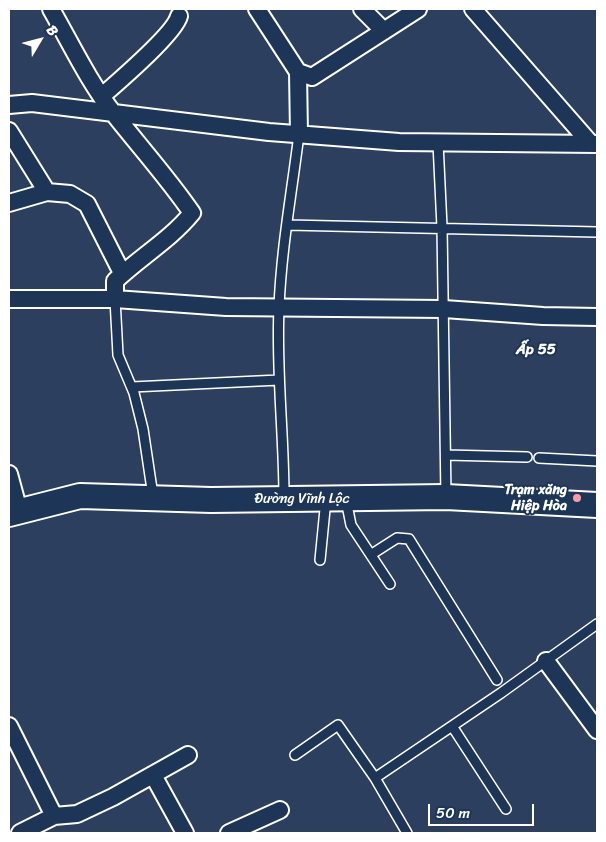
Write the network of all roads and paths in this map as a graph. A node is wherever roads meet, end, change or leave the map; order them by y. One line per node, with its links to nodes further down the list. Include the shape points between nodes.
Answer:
1 (51, 9): 9 (street)
2 (257, 9): 8 (street)
3 (362, 9): 7 (street)
4 (418, 9): 7 (street)
5 (474, 9): 15 (street)
6 (179, 16): 9 (street, via 177,23 157,46)
7 (384, 31): 8 (street, via 312,77)
8 (298, 72): 13 (street)
9 (102, 96): 11 (street)
10 (9, 105): 11 (street, via 32,103)
11 (113, 112): 13 (street); 21 (street, via 192,213 176,233)
12 (9, 131): 16 (street)
13 (299, 134): 14 (street); 18 (lane)
14 (438, 143): 15 (street); 19 (lane)
15 (594, 144)
16 (47, 192): 17 (street); 21 (street, via 70,194 88,204)
17 (9, 203)
18 (288, 225): 19 (lane); 24 (lane)
19 (442, 227): 20 (lane); 25 (lane)
20 (597, 232)
21 (122, 274): 22 (street, via 115,280)
22 (114, 299): 23 (street); 24 (street); 28 (lane, via 118,355)
23 (9, 300)
24 (279, 306): 25 (street); 27 (lane)
25 (444, 309): 26 (street); 29 (lane)
26 (597, 317)
27 (279, 380): 28 (lane); 35 (lane, via 284,437)
28 (132, 387): 36 (lane, via 143,429)
29 (446, 455): 30 (lane); 34 (lane)
30 (527, 457)
31 (539, 458): 32 (lane)
32 (597, 460)
33 (9, 474): 39 (street)
34 (446, 497): 37 (main road, Đường Vĩnh Lộc); 38 (main road, Đường Vĩnh Lộc)
35 (284, 498): 36 (main road, Đường Vĩnh Lộc); 37 (main road, Đường Vĩnh Lộc)
36 (153, 499): 39 (main road, Đường Vĩnh Lộc, via 80,496)
37 (336, 500): 40 (lane); 41 (lane)
38 (597, 505)
39 (14, 512)
40 (372, 554): 42 (lane); 45 (lane, via 397,538 409,539)
41 (320, 560)
42 (390, 584)
43 (597, 624): 44 (lane)
44 (546, 660): 47 (lane); 48 (street)
45 (497, 680)
46 (9, 726): 55 (street)
47 (452, 726): 52 (lane); 53 (lane)
48 (597, 730)
49 (188, 755): 51 (street)
50 (295, 755): 52 (lane, via 338,725)
51 (153, 775): 55 (street, via 77,814); 57 (street)
52 (376, 778): 59 (lane)
53 (506, 809)
54 (280, 810): 58 (street)
55 (54, 816): 56 (street)
56 (20, 833)
57 (184, 833)
58 (229, 833)
59 (407, 833)

